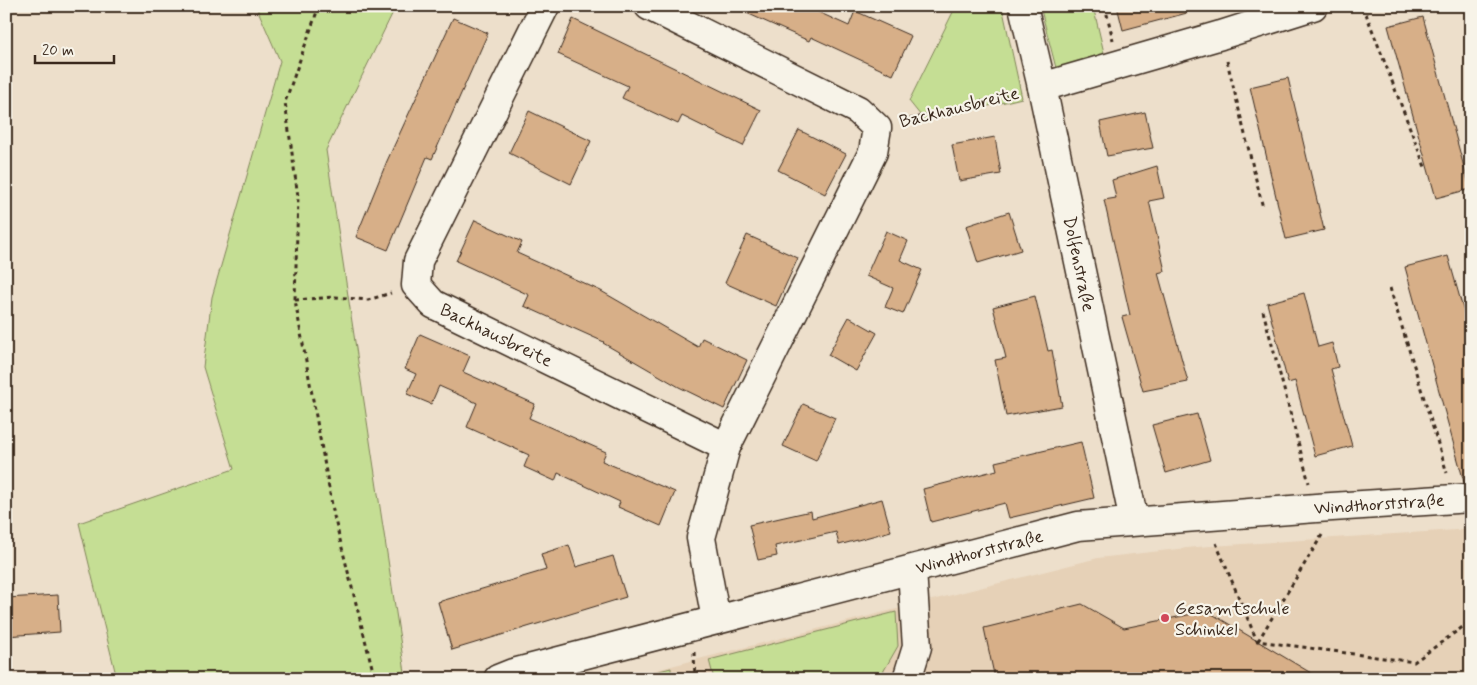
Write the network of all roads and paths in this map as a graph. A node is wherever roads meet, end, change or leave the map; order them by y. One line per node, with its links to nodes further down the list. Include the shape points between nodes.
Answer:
1 (319, 6): 16 (path, via 285,102 298,197)
2 (545, 6): 14 (street, via 418,261)
3 (649, 6): 11 (street, Backhausbreite, via 858,110)
4 (1023, 6): 10 (street, Dolfenstraße)
5 (1105, 6): 9 (path)
6 (1313, 6): 8 (street)
7 (1363, 6): 12 (path)
8 (1221, 35): 9 (street); 13 (path)
9 (1119, 65): 10 (street)
10 (1042, 87): 11 (path, Backhausbreite); 22 (street, Dolfenstraße)
11 (877, 128): 18 (street, Backhausbreite, via 873,152)
12 (1425, 167)
13 (1263, 208)
14 (416, 285): 16 (path, via 368,300 335,297); 18 (street, Backhausbreite, via 433,304)
15 (1390, 288): 19 (path)
16 (295, 300): 27 (path, via 334,516)
17 (1263, 311): 20 (path)
18 (726, 447): 24 (street, Backhausbreite, via 700,538)
19 (1463, 499): 20 (street, Windthorststraße)
20 (1328, 507): 21 (street, Windthorststraße); 26 (path)
21 (1204, 516): 22 (street, Windthorststraße); 26 (path)
22 (1134, 521): 23 (street, Windthorststraße, via 1078,526)
23 (912, 570): 24 (street, Windthorststraße); 29 (street, via 917,647)
24 (716, 620): 28 (street, Windthorststraße)
25 (1471, 621): 26 (path, via 1414,662)
26 (1257, 641)
27 (374, 679)
28 (498, 679)
29 (907, 679)

